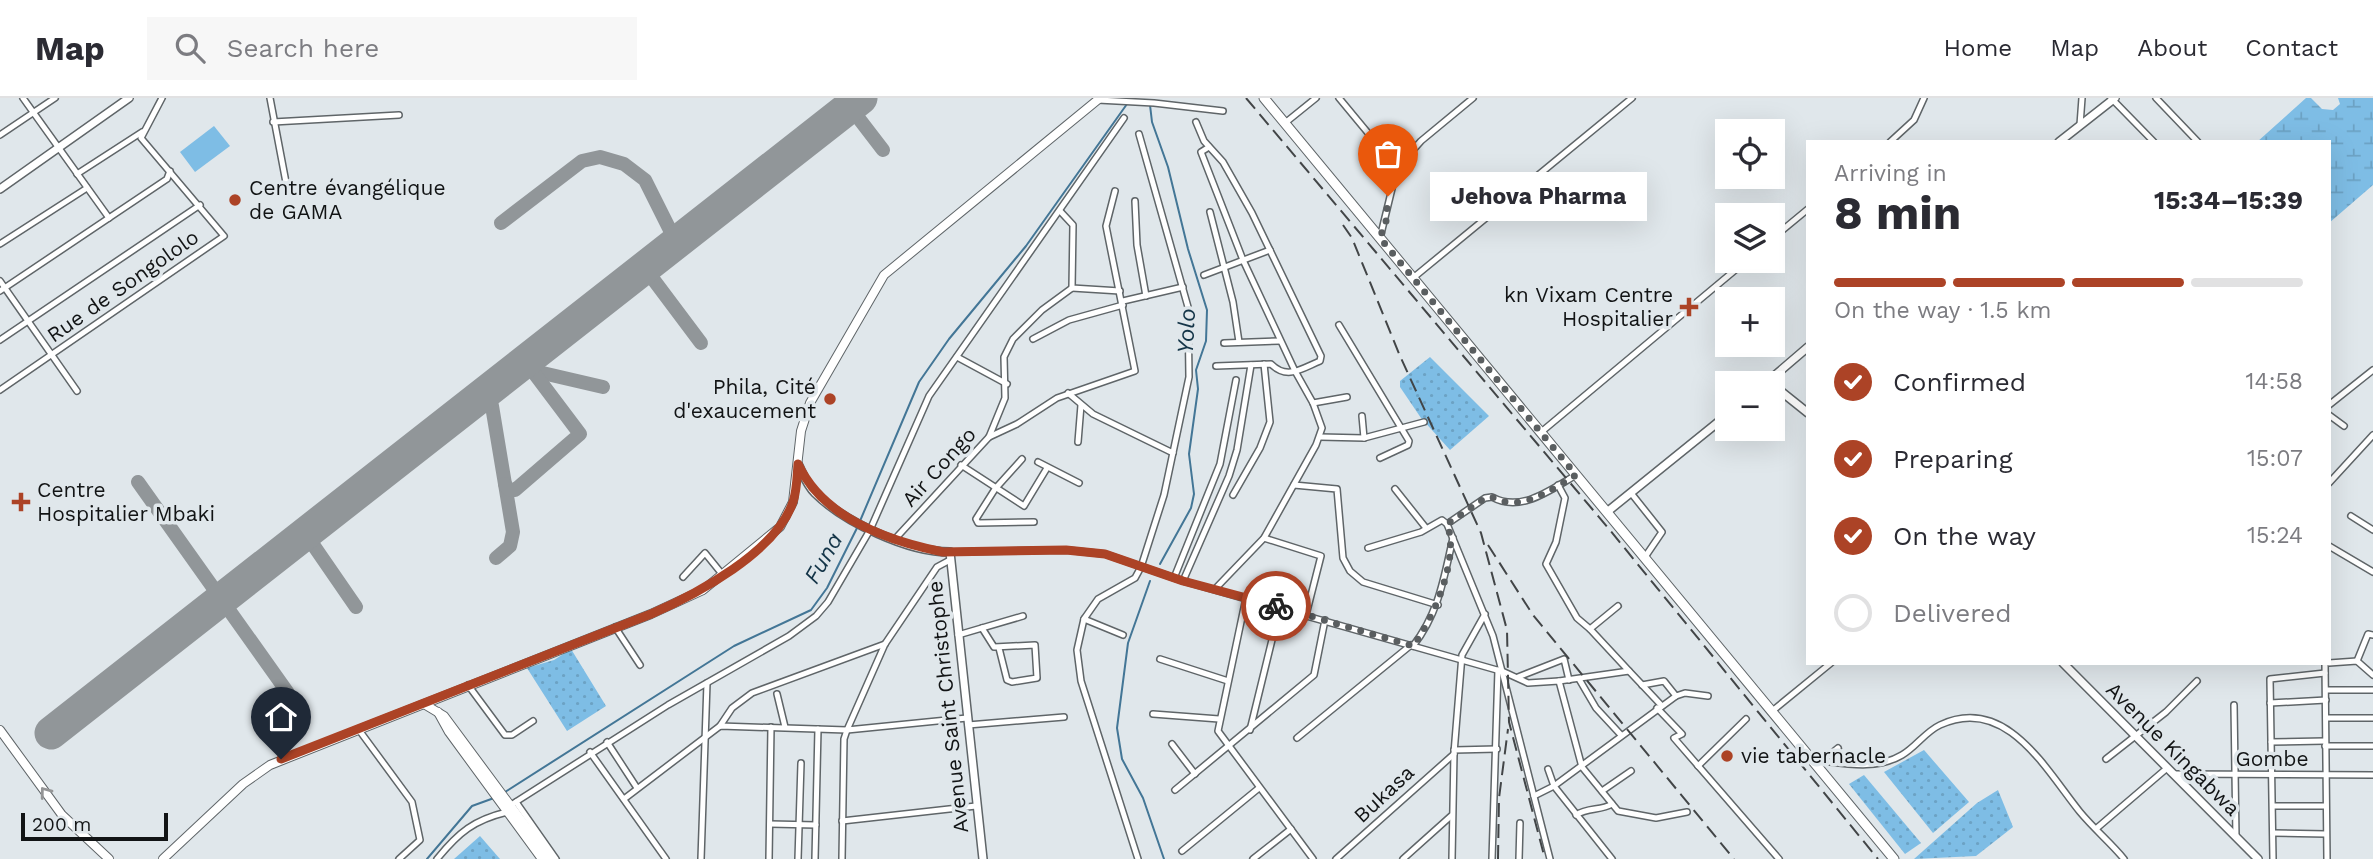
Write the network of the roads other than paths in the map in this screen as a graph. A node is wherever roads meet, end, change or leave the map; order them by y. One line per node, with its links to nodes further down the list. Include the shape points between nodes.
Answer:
1 (23, 98): 17 (street)
2 (55, 98): 17 (street)
3 (162, 98): 24 (street)
4 (270, 98): 20 (street)
5 (1264, 98): 22 (main road)
6 (1316, 98): 22 (street)
7 (1339, 98): 33 (street)
8 (1473, 98): 33 (street)
9 (1632, 98): 54 (street)
10 (1924, 98): 27 (street, via 1914,120)
11 (2082, 98): 23 (street)
12 (2156, 98): 30 (street)
13 (126, 99): 32 (street)
14 (1099, 99): 16 (street); 105 (main road, via 884,275 810,403 801,430)
15 (2113, 99): 23 (street); 29 (street)
16 (1223, 111)
17 (34, 112): 26 (street); 32 (street)
18 (399, 115): 20 (street)
19 (1124, 118): 42 (street)
20 (273, 122): 39 (street)
21 (1196, 122): 31 (street)
22 (1285, 123): 47 (main road)
23 (2080, 125): 28 (street)
24 (142, 131): 34 (street, Rue de Songololo, via 144,143); 35 (street)
25 (1139, 134): 56 (street)
26 (0, 135)
27 (1892, 140)
28 (2061, 140)
29 (2152, 140)
30 (2196, 140)
31 (1209, 147): 49 (street, via 1233,179); 50 (street, via 1200,152)
32 (58, 148): 35 (street); 36 (street)
33 (1397, 168): 47 (street)
34 (170, 172): 41 (street, Rue de Songololo); 45 (street, via 167,179)
35 (77, 174): 37 (street)
36 (0, 188)
37 (87, 188): 45 (street); 48 (street)
38 (1115, 191): 59 (street, via 1105,219)
39 (288, 193)
40 (1135, 201): 60 (street)
41 (200, 205): 62 (street); 70 (street, Rue de Songololo, via 224,236)
42 (1060, 211): 57 (street, via 1073,225); 71 (street)
43 (1806, 211): 46 (street)
44 (1210, 212): 51 (street)
45 (109, 218): 58 (street)
46 (1785, 228)
47 (1380, 238): 54 (main road)
48 (0, 244)
49 (1270, 250): 50 (street); 76 (street, via 1321,356 1320,361)
50 (1243, 260): 51 (street); 66 (street)
51 (1225, 267): 53 (street); 67 (street)
52 (1732, 273): 95 (street)
53 (1204, 275)
54 (1413, 278): 95 (main road)
55 (0, 281): 58 (street)
56 (1183, 286): 60 (street); 101 (street, via 1190,367)
57 (1072, 288): 59 (street); 79 (street, Air Congo, via 1013,339 1006,350)
58 (2, 289): 62 (street)
59 (1120, 291): 61 (street)
60 (1146, 296): 61 (street)
61 (1123, 303): 64 (street, via 1069,320); 82 (street, via 1135,371)
62 (28, 321): 65 (street); 70 (street)
63 (1339, 325): 94 (street)
64 (1033, 339)
65 (0, 340)
66 (1280, 341): 67 (street); 76 (street)
67 (1240, 342): 68 (street)
68 (1224, 343)
69 (1806, 349): 77 (street)
70 (52, 355): 80 (street, Rue de Songololo); 81 (street)
71 (957, 357): 79 (street); 121 (street, via 929,396)
72 (1264, 364): 73 (street); 76 (street, via 1283,373); 116 (street, via 1270,422)
73 (1251, 365): 74 (street); 136 (street, via 1237,450)
74 (1216, 366)
75 (2373, 370): 86 (street)
76 (1295, 371): 85 (street)
77 (1782, 371)
78 (1236, 380): 135 (street, via 1220,464)
79 (1007, 384): 97 (street, Air Congo)
80 (0, 390)
81 (77, 391)
82 (1068, 393): 87 (street); 97 (street)
83 (1785, 395): 88 (street)
84 (1347, 397): 85 (street)
85 (1313, 403): 98 (street, via 1321,423)
86 (2331, 404)
87 (1081, 405): 100 (street); 101 (street)
88 (1806, 411)
89 (1362, 416): 99 (street)
90 (2331, 417): 93 (street)
91 (1424, 422): 94 (street)
92 (1715, 425): 115 (street)
93 (2343, 426)
94 (1401, 428): 99 (street); 102 (street, via 1408,445)
95 (1540, 433): 108 (main road)
96 (2373, 435): 109 (street)
97 (989, 437): 106 (street, Air Congo)
98 (1320, 437): 99 (street); 111 (street)
99 (1364, 438)
100 (1078, 442)
101 (1173, 453): 131 (street)
102 (1380, 458)
103 (1022, 459): 113 (street)
104 (1038, 462): 107 (street)
105 (798, 464): 121 (street, via 817,495); 134 (main road, via 793,502 780,527)
106 (961, 465): 113 (street); 126 (street, Air Congo)
107 (1048, 468): 110 (street); 113 (street, via 1025,505)
108 (1576, 475): 112 (street); 117 (main road)
109 (2331, 481)
110 (1079, 483)
111 (1294, 485): 124 (street); 139 (street, via 1337,489 1343,558 1363,582)
112 (1558, 485): 120 (street, via 1516,503 1485,498); 149 (street, via 1565,498 1556,542 1546,564 1577,618)
113 (995, 489): 119 (street, via 977,517 978,523)
114 (1395, 489): 122 (street)
115 (1631, 493): 117 (street); 130 (street, via 1662,532)
116 (1233, 495)
117 (1607, 512): 130 (main road)
118 (2351, 516): 123 (street)
119 (1034, 522)
120 (1447, 524): 122 (street, via 1442,520); 125 (street)
121 (867, 528): 126 (street); 174 (street, via 848,570 816,616)
122 (1426, 528): 128 (street)
123 (2373, 530)
124 (1264, 538): 137 (street); 143 (street, via 1321,556)
125 (1453, 538): 139 (street); 142 (street)
126 (895, 539): 129 (street)
127 (2331, 547): 132 (street)
128 (1368, 548)
129 (950, 556): 131 (street, via 1066,550 1105,554); 150 (street, Avenue Saint Christophe); 153 (street, via 937,567)
130 (1645, 557): 188 (main road)
131 (1141, 567): 135 (street); 145 (street, via 1135,578 1098,599)
132 (2373, 572)
133 (683, 576): 134 (street, via 705,553)
134 (723, 576): 147 (main road, via 688,598)
135 (1174, 578): 136 (street)
136 (1183, 581): 137 (street)
137 (1214, 589): 138 (street)
138 (1246, 598): 141 (street); 171 (street)
139 (1438, 605): 154 (street, via 1430,624)
140 (1618, 606): 149 (street)
141 (1280, 607): 143 (street); 205 (street)
142 (1485, 614): 157 (street); 164 (street)
143 (1306, 615): 146 (street)
144 (1023, 616): 148 (street)
145 (1084, 619): 151 (street); 273 (street, via 1077,666)
146 (1325, 620): 154 (street); 205 (street, via 1314,676)
147 (615, 627): 160 (street); 175 (main road)
148 (982, 628): 150 (street); 155 (street)
149 (1590, 629): 165 (street)
150 (958, 635): 197 (street, Avenue Saint Christophe)
151 (1123, 635)
152 (2373, 635): 158 (street, via 2368,634)
153 (885, 644): 198 (street, via 752,693 732,708); 204 (street)
154 (1412, 645): 157 (street); 208 (street)
155 (999, 648): 155 (street, via 1035,645 1037,678 1007,680)
156 (1160, 659): 171 (street)
157 (1462, 660): 164 (street); 219 (street)
158 (2357, 661): 159 (street); 167 (street)
159 (2331, 663)
160 (640, 665)
161 (1829, 665): 188 (street)
162 (2065, 665): 207 (street, Avenue Kingabwa)
163 (2327, 665): 166 (street)
164 (1501, 671): 168 (street); 217 (street); 238 (street)
165 (1629, 671): 169 (street); 176 (street)
166 (2325, 673): 177 (street); 184 (street, via 2270,679)
167 (2373, 675)
168 (1518, 677): 170 (street, via 1564,659); 172 (street, via 1532,683)
169 (1579, 679): 170 (street); 206 (street, via 1596,708)
170 (1569, 680): 172 (street)
171 (1228, 681): 194 (street)
172 (1559, 681): 224 (street)
173 (2197, 681): 207 (street)
174 (707, 683): 209 (street); 210 (street)
175 (468, 685): 180 (main road); 196 (street, via 505,736)
176 (1642, 685): 181 (street, via 1664,681); 187 (street)
177 (2326, 690): 178 (street); 183 (street)
178 (2373, 690)
179 (777, 694): 200 (street)
180 (442, 696): 185 (main road); 190 (main road)
181 (1676, 696): 182 (street); 187 (street)
182 (1708, 696)
183 (2326, 700): 184 (street); 192 (street)
184 (2270, 703): 211 (street)
185 (420, 705): 190 (main road); 201 (main road)
186 (2234, 705): 229 (street)
187 (1659, 707): 206 (street); 223 (street, via 1682,734 1674,738)
188 (1772, 712): 221 (main road)
189 (1153, 714): 194 (street)
190 (441, 715): 241 (main road)
191 (1064, 717): 197 (street)
192 (2326, 718): 193 (street); 213 (street)
193 (2373, 718)
194 (1219, 719): 215 (street, via 1218,731)
195 (1746, 719): 223 (street)
196 (533, 721)
197 (967, 722): 204 (street); 242 (street, Avenue Saint Christophe)
198 (720, 726): 199 (street); 209 (street)
199 (771, 727): 200 (street); 250 (street)
200 (785, 727): 202 (street)
201 (358, 729): 260 (main road, via 257,773); 261 (street, via 415,809 420,840)
202 (818, 729): 204 (street); 252 (street)
203 (0, 730): 259 (main road, one-way to 203, via 62,815)
204 (847, 730): 248 (street)
205 (1250, 730): 215 (street)
206 (1621, 735): 224 (street)
207 (2134, 737): 220 (street); 227 (street, Avenue Kingabwa)
208 (1297, 738)
209 (705, 740): 234 (street); 267 (street)
210 (607, 742): 218 (street); 234 (street)
211 (2272, 742): 213 (street); 230 (street)
212 (1172, 744): 228 (street)
213 (2325, 744): 214 (street); 231 (street)
214 (2373, 746)
215 (1227, 747): 228 (street); 235 (street)
216 (1838, 748): 221 (street)
217 (1497, 749): 219 (street); 279 (street)
218 (590, 752): 239 (street); 241 (street)
219 (1454, 752): 247 (street); 276 (street, Bukasa)
220 (2106, 759)
221 (1818, 761): 253 (street, via 1867,766 1884,763 1903,755 1940,725 1983,719 2019,736); 284 (main road)
222 (801, 763): 251 (street)
223 (1699, 766): 283 (street)
224 (1582, 767): 233 (street); 237 (street)
225 (1548, 769): 233 (street)
226 (1631, 771): 237 (street)
227 (2168, 772): 229 (street, Gombe); 253 (street); 257 (street, Avenue Kingabwa)
228 (1195, 774): 236 (street)
229 (2236, 774): 230 (street, Gombe); 257 (street)
230 (2272, 774): 231 (street, Gombe); 243 (street)
231 (2325, 775): 232 (street, Gombe); 244 (street)
232 (2373, 775)
233 (1554, 786): 238 (street); 246 (street)
234 (638, 788): 239 (street)
235 (1259, 788): 254 (street); 258 (street)
236 (1175, 790)
237 (1602, 791): 240 (street)
238 (1534, 796): 281 (street)
239 (624, 799): 266 (street)
240 (1612, 804): 245 (street, via 1624,814 1656,818); 246 (street)
241 (509, 805): 262 (street, via 475,822); 263 (main road); 264 (main road); 265 (street)
242 (976, 806): 248 (street); 272 (street, Avenue Saint Christophe)
243 (2273, 806): 244 (street); 255 (street)
244 (2325, 806): 256 (street)
245 (1686, 812)
246 (1576, 815): 282 (street)
247 (1451, 816): 277 (street); 278 (street)
248 (842, 821): 271 (street)
249 (1520, 823): 280 (street)
250 (770, 824): 251 (street); 268 (street)
251 (799, 824): 252 (street); 269 (street)
252 (816, 825): 270 (street)
253 (2097, 828): 285 (street)
254 (1291, 829): 274 (street); 275 (street)
255 (2273, 833): 256 (street); 287 (street)
256 (2326, 834): 288 (street)
257 (2236, 837): 286 (street, Avenue Kingabwa)
258 (1182, 851)
259 (109, 859)
260 (163, 859)
261 (398, 859)
262 (437, 859)
263 (541, 859)
264 (550, 859)
265 (556, 859)
266 (666, 859)
267 (701, 859)
268 (769, 859)
269 (798, 859)
270 (816, 859)
271 (842, 859)
272 (983, 859)
273 (1138, 859)
274 (1253, 859)
275 (1313, 859)
276 (1336, 859)
277 (1403, 859)
278 (1452, 859)
279 (1492, 859)
280 (1518, 859)
281 (1550, 859)
282 (1612, 859)
283 (1779, 859)
284 (1894, 859)
285 (2124, 859)
286 (2258, 859)
287 (2273, 859)
288 (2327, 859)

